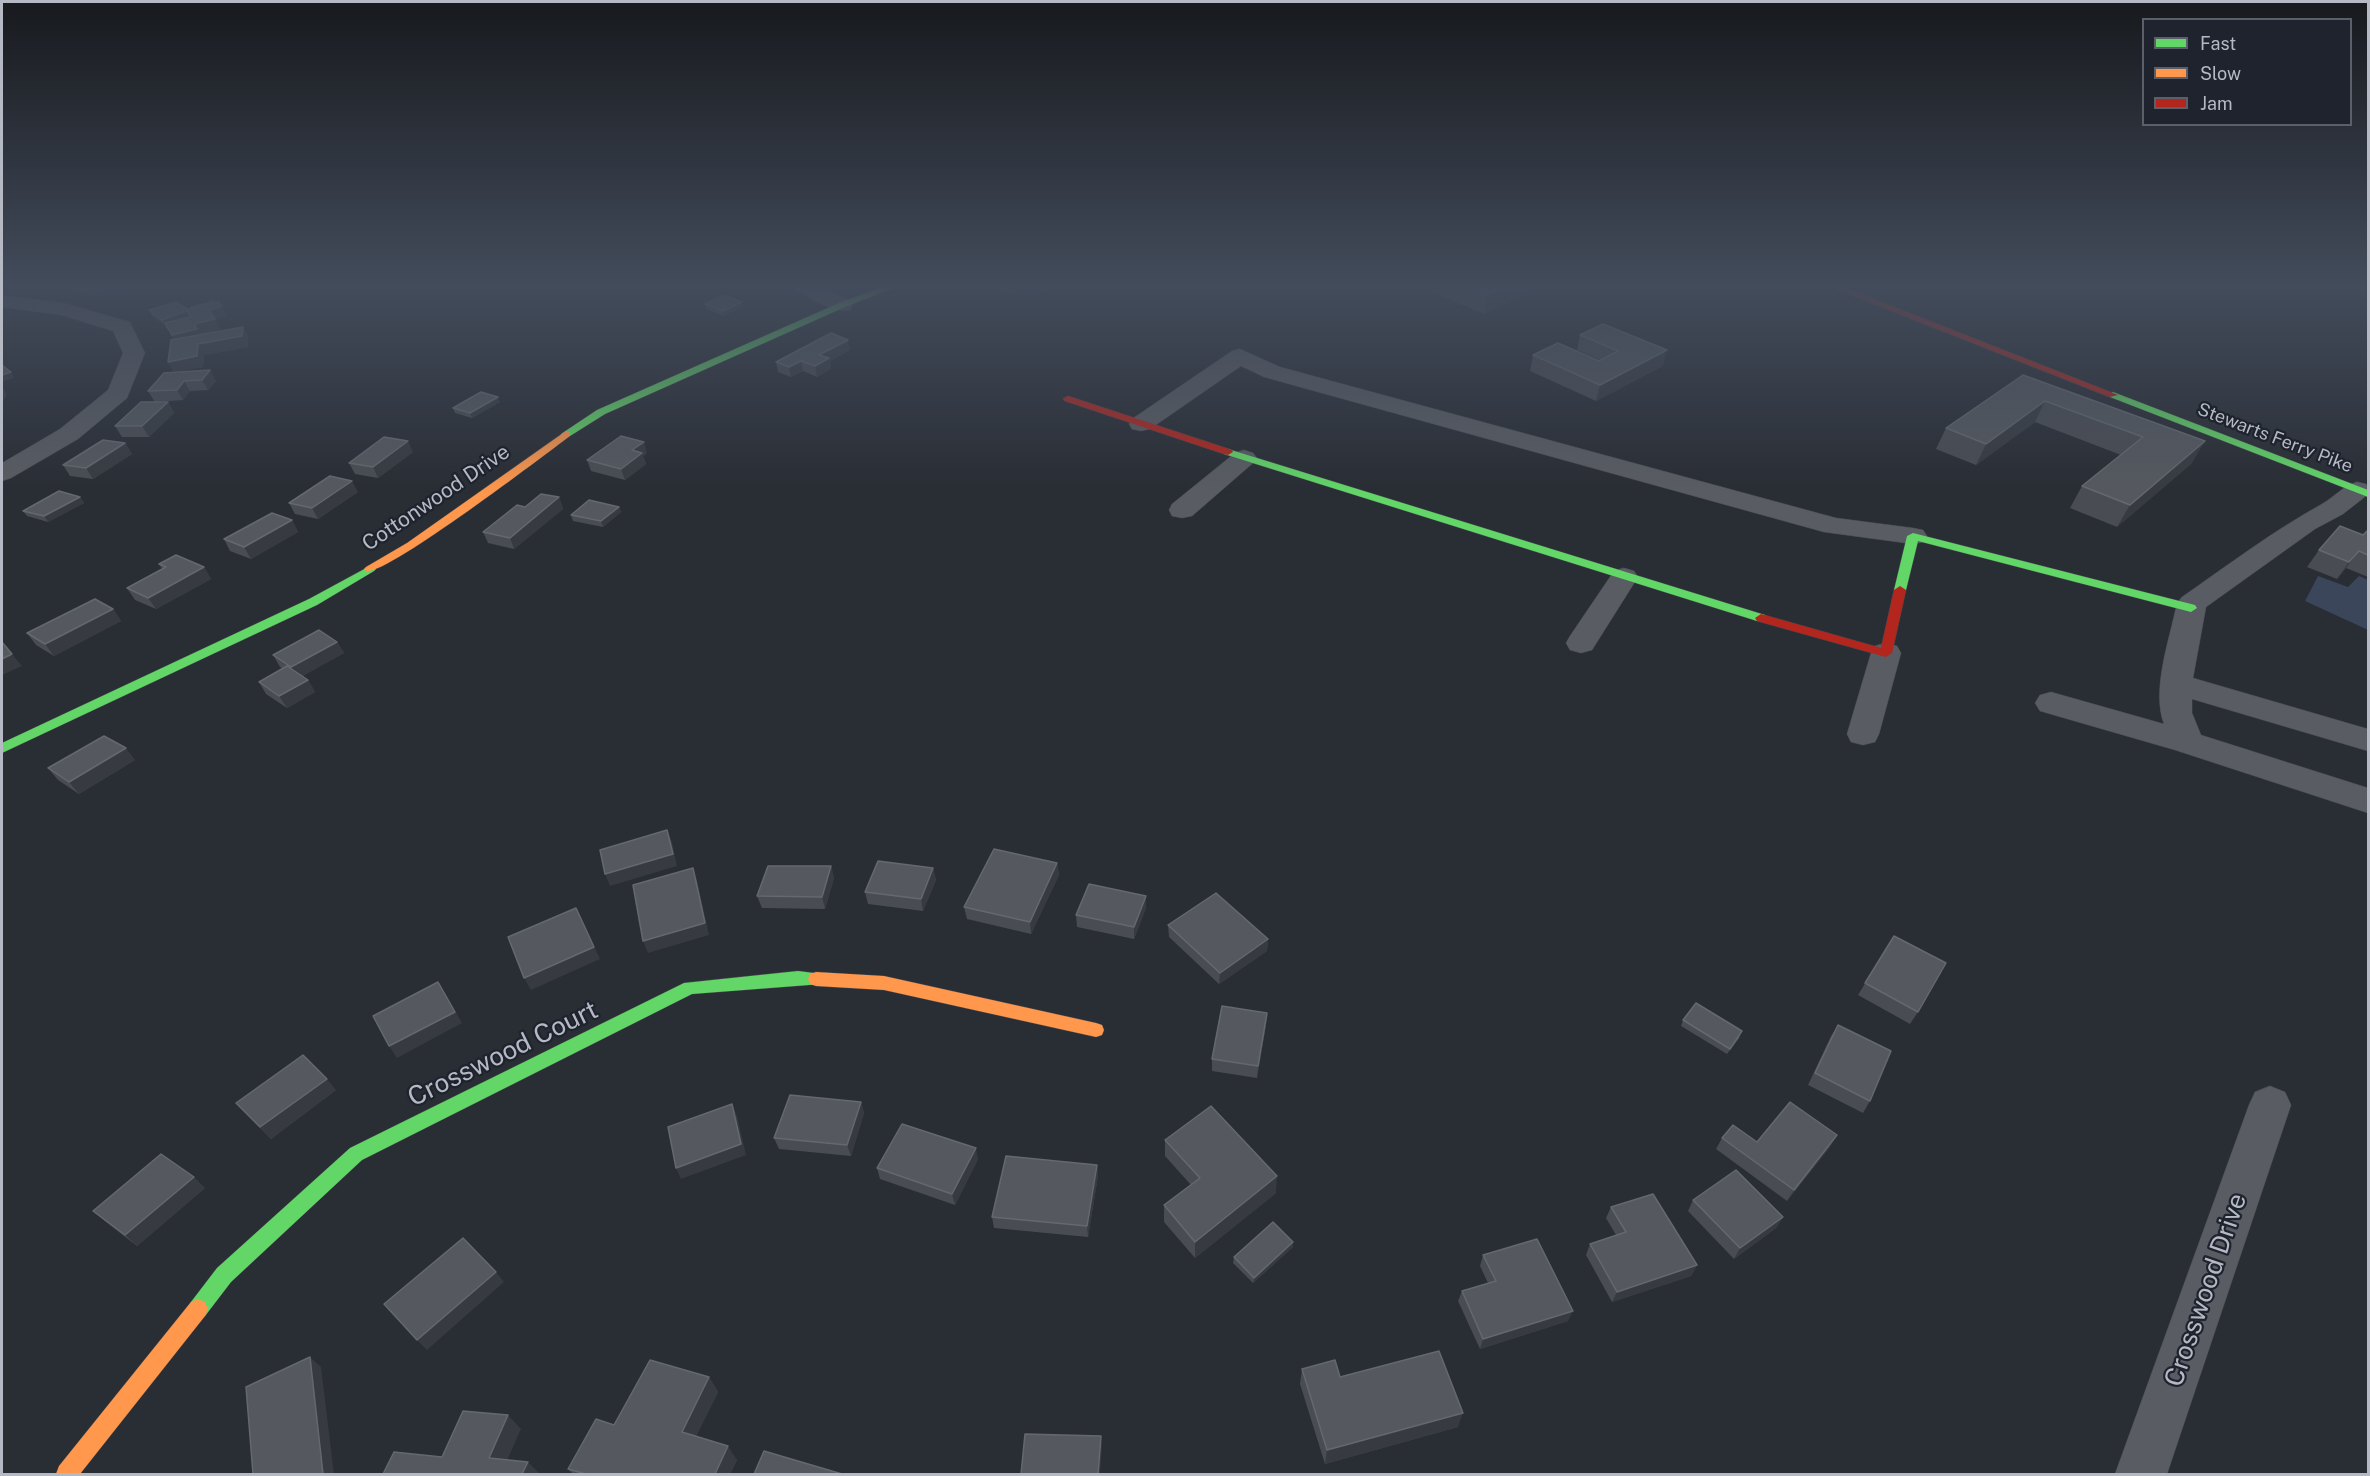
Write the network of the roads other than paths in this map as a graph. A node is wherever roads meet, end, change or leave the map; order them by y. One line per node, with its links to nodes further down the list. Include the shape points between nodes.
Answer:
1 (133, 355): 7 (street, via 119,393 69,434)
2 (730, 355): 20 (street, Cottonwood Drive, via 602,412 545,447 411,545 314,602)
3 (2010, 355): 8 (street, Stewarts Ferry Pike)
4 (1068, 399): 5 (street)
5 (1141, 424): 6 (street); 10 (street, via 1240,356 1272,372 1823,523)
6 (1244, 458): 9 (street); 11 (street)
7 (2, 473)
8 (2363, 492): 12 (street, via 2305,523 2192,603)
9 (1182, 510)
10 (1913, 536): 12 (street); 14 (street)
11 (1624, 577): 13 (street); 14 (street)
12 (2191, 608): 15 (street)
13 (1581, 643)
14 (1886, 653): 17 (street)
15 (2176, 684): 18 (street); 19 (street, via 2176,713)
16 (2051, 703): 19 (street)
17 (1863, 734)
18 (2368, 740)
19 (2187, 742): 21 (street)
20 (2, 748)
21 (2368, 801)
22 (1096, 1030): 24 (street, Crosswood Court, via 884,983 798,978 690,988 356,1154 224,1275)
23 (2270, 1105): 25 (street, Crosswood Drive)
24 (67, 1474)
25 (2141, 1474)

